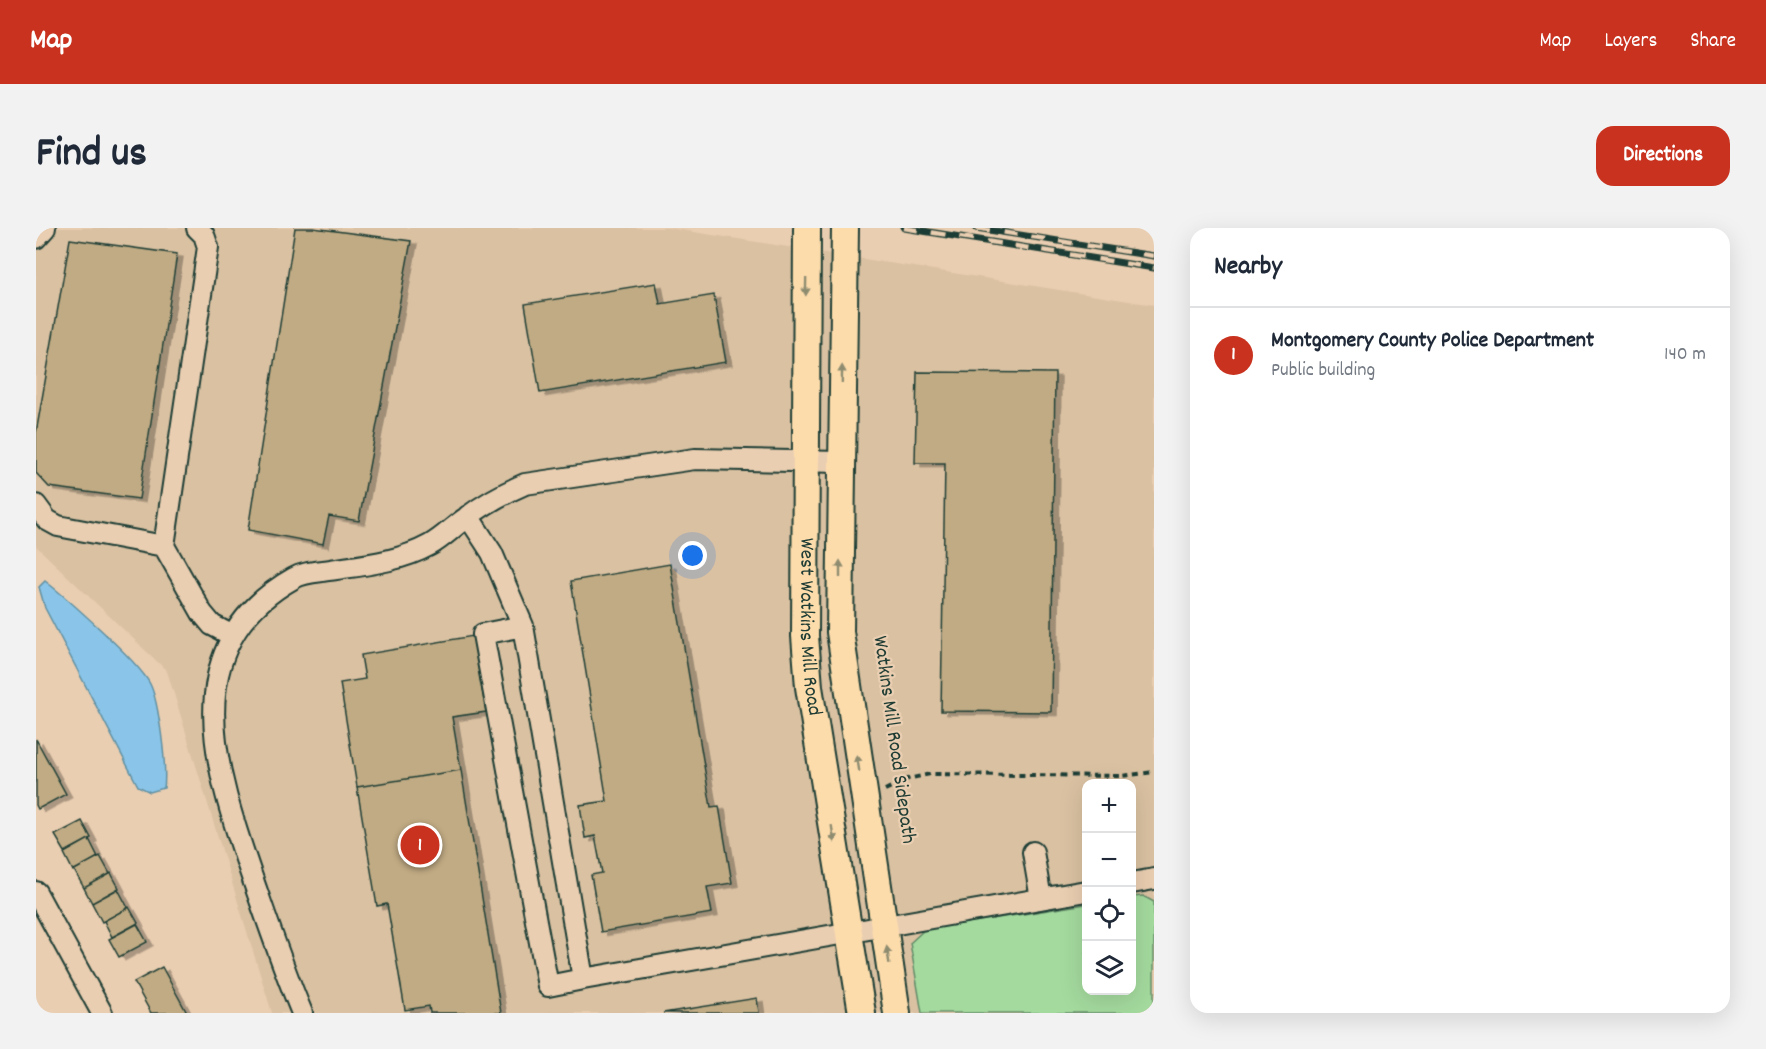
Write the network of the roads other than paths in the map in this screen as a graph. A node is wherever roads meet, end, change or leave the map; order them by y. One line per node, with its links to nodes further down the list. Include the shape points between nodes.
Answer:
1 (45, 228): 5 (street)
2 (197, 228): 10 (street, via 208,247)
3 (807, 232): 6 (main road, West Watkins Mill Road, one-way to 6)
4 (844, 236): 7 (main road, West Watkins Mill Road, one-way to 4)
5 (36, 238)
6 (806, 462): 7 (street); 9 (street, via 695,459 593,473 525,484); 20 (main road, West Watkins Mill Road, one-way to 20, via 805,636 809,687)
7 (841, 462): 19 (main road, West Watkins Mill Road, one-way to 7, via 840,632)
8 (36, 505): 10 (street, via 47,520 58,526)
9 (468, 516): 11 (street, via 492,553); 12 (street, via 431,545 398,558 298,576 252,610)
10 (164, 546): 12 (street, via 202,613 212,625)
11 (523, 626): 21 (street); 21 (street, via 483,634 548,986)
12 (233, 636): 23 (street, via 216,678 216,759 237,834)
13 (1033, 852): 18 (street)
14 (1154, 879): 15 (street)
15 (1136, 882)
16 (36, 892): 22 (street)
17 (1082, 892): 18 (street)
18 (1041, 899): 19 (street)
19 (883, 925): 20 (street); 25 (main road, West Watkins Mill Road, one-way to 19)
20 (849, 932): 21 (street); 24 (main road, West Watkins Mill Road)
21 (583, 979)
22 (102, 1013)
23 (302, 1013)
24 (861, 1013)
25 (897, 1013)

